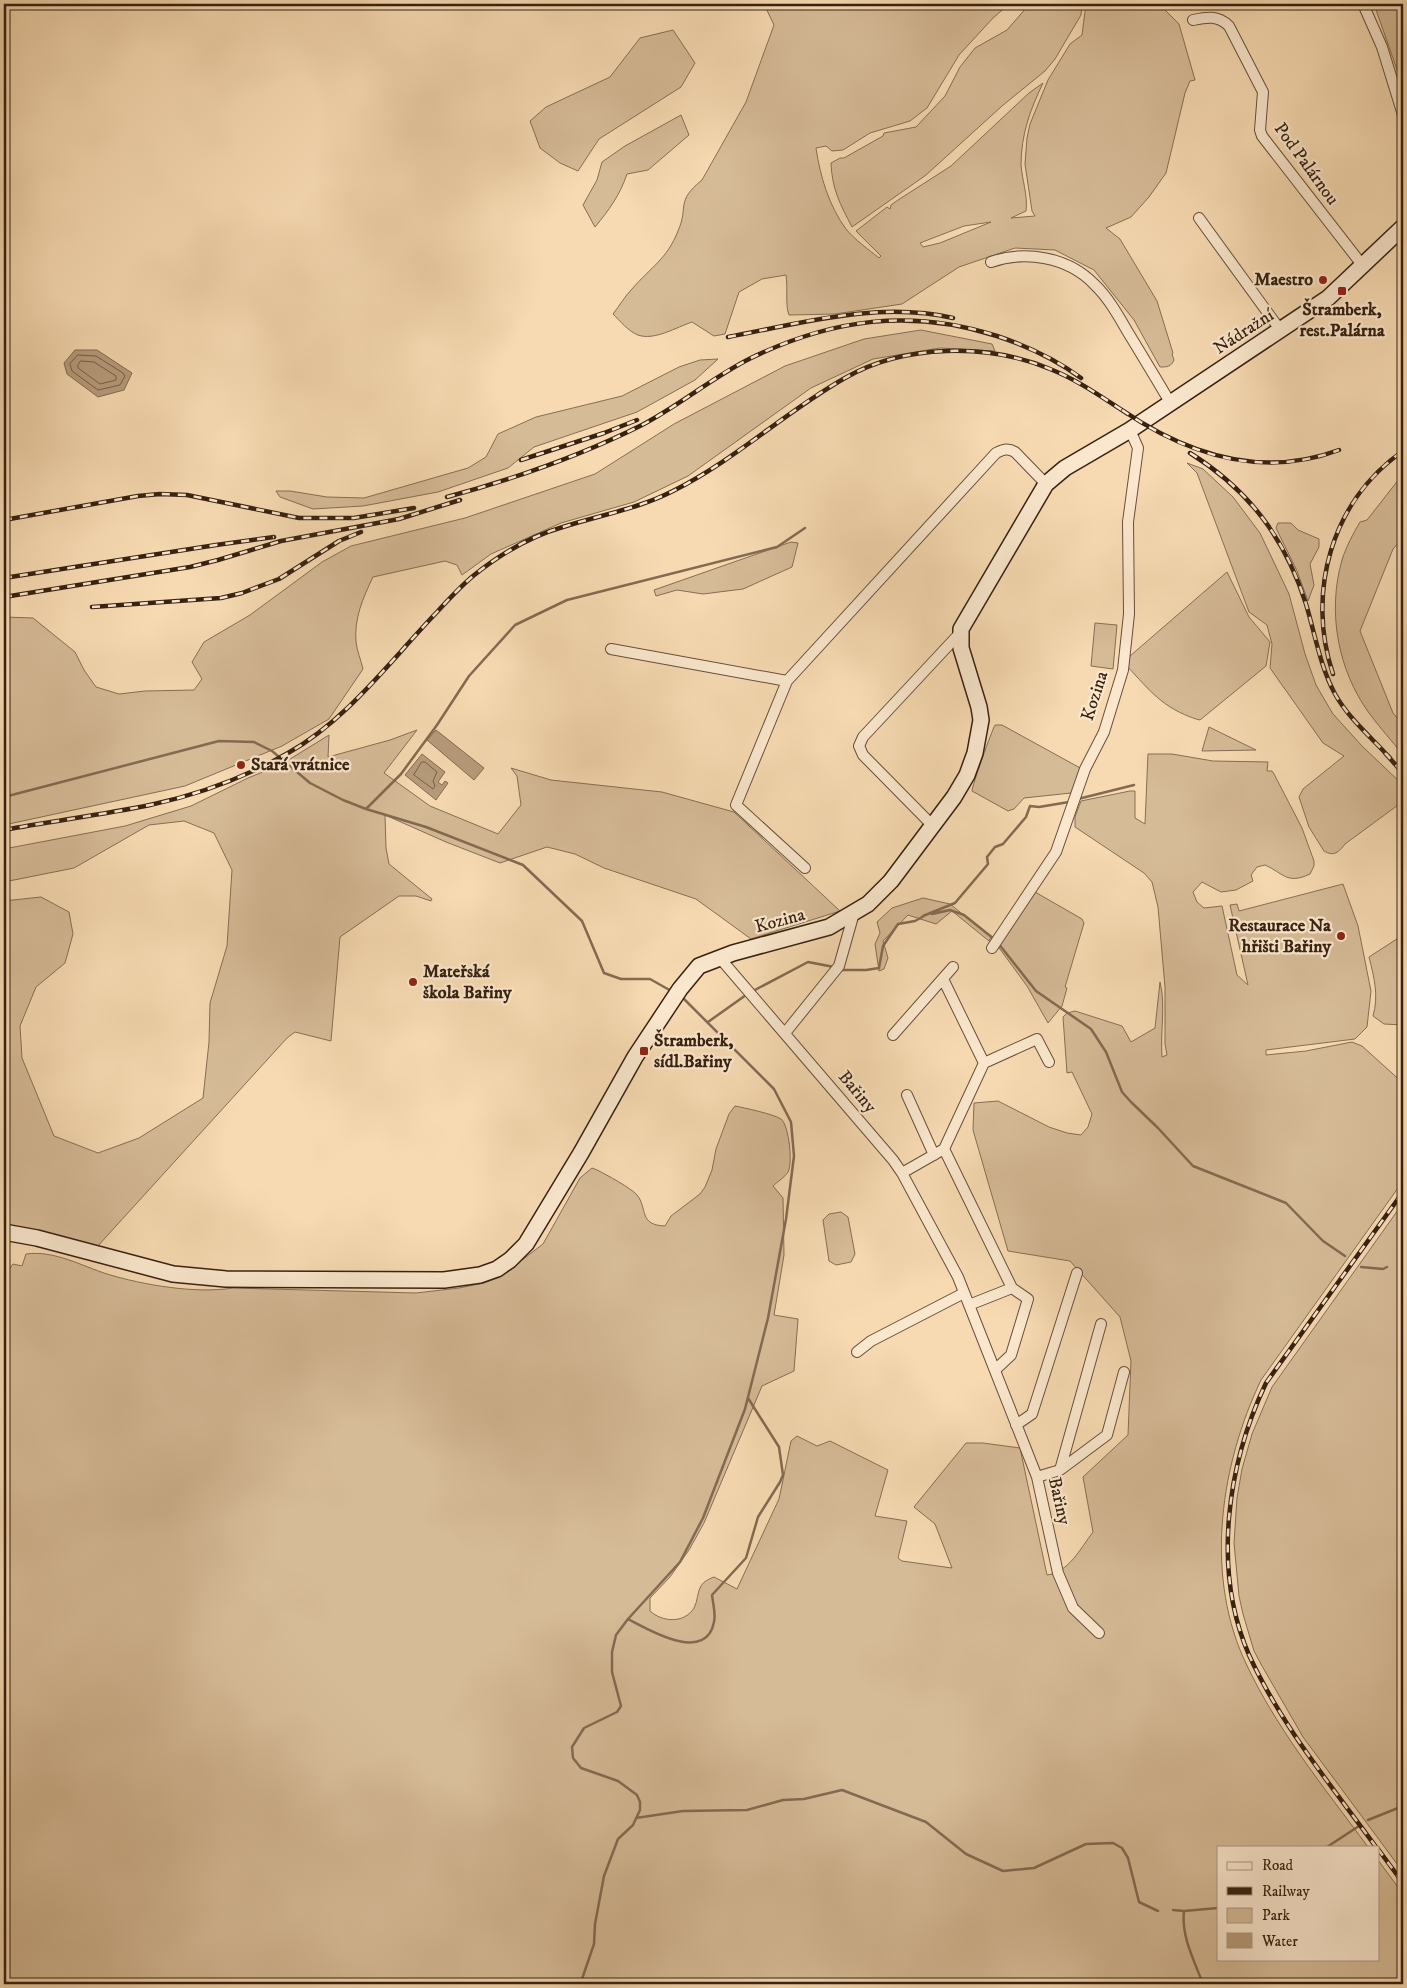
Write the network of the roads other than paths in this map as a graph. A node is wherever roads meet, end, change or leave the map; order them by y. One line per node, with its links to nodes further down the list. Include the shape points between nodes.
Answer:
1 (1363, 4): 2 (street)
2 (1368, 9): 4 (street)
3 (1193, 20): 8 (street, Pod Palárnou, via 1217,18 1229,26 1264,92 1262,136)
4 (1403, 115)
5 (1199, 218): 9 (street)
6 (1403, 226): 8 (main road, Nádražní)
7 (991, 262): 10 (street, via 1011,256 1036,257 1062,264 1087,277 1115,311)
8 (1362, 266): 9 (main road, Nádražní, via 1328,298)
9 (1281, 331): 10 (main road, Nádražní)
10 (1171, 404): 11 (main road, Nádražní)
11 (1136, 426): 12 (main road, via 1065,468); 19 (street, Kozina, via 1138,454 1128,522 1129,614 1123,670 1104,732 1085,769 1056,852)
12 (1046, 484): 13 (main road); 15 (street, via 1015,452 1004,449 996,453)
13 (960, 632): 16 (main road, Kozina, via 961,648 979,707 980,733 967,775); 16 (street, via 863,737 859,746 863,755)
14 (611, 649): 15 (street)
15 (787, 681): 17 (street, via 736,805)
16 (933, 826): 18 (main road, Kozina, via 886,888)
17 (805, 868)
18 (854, 913): 20 (main road, Kozina, via 829,927); 23 (street, via 839,966)
19 (992, 948)
20 (719, 957): 23 (street, Bařiny); 31 (main road, Kozina, via 699,966 676,994 635,1057 530,1239 510,1260 489,1272 444,1280 226,1279 173,1274)
21 (953, 967): 22 (street)
22 (944, 979): 24 (street); 26 (street)
23 (785, 1033): 30 (street, Bařiny)
24 (892, 1035)
25 (1048, 1062): 26 (street, via 1037,1039)
26 (984, 1063): 28 (street)
27 (907, 1095): 29 (street)
28 (944, 1149): 29 (street); 33 (street)
29 (934, 1155): 30 (street)
30 (902, 1174): 34 (street, Bařiny, via 940,1241)
31 (4, 1232)
32 (1077, 1273): 40 (street, via 1032,1414)
33 (1012, 1288): 35 (street); 38 (street, via 1028,1299 1011,1355)
34 (964, 1293): 35 (street, Bařiny); 37 (street)
35 (969, 1306): 38 (street, Bařiny)
36 (1101, 1324): 41 (street)
37 (857, 1352)
38 (995, 1370): 40 (street, Bařiny)
39 (1124, 1372): 41 (street, via 1107,1435)
40 (1016, 1425): 42 (street, Bařiny)
41 (1060, 1470): 42 (street)
42 (1037, 1477): 43 (street, Bařiny, via 1058,1573 1073,1608)
43 (1100, 1633)

